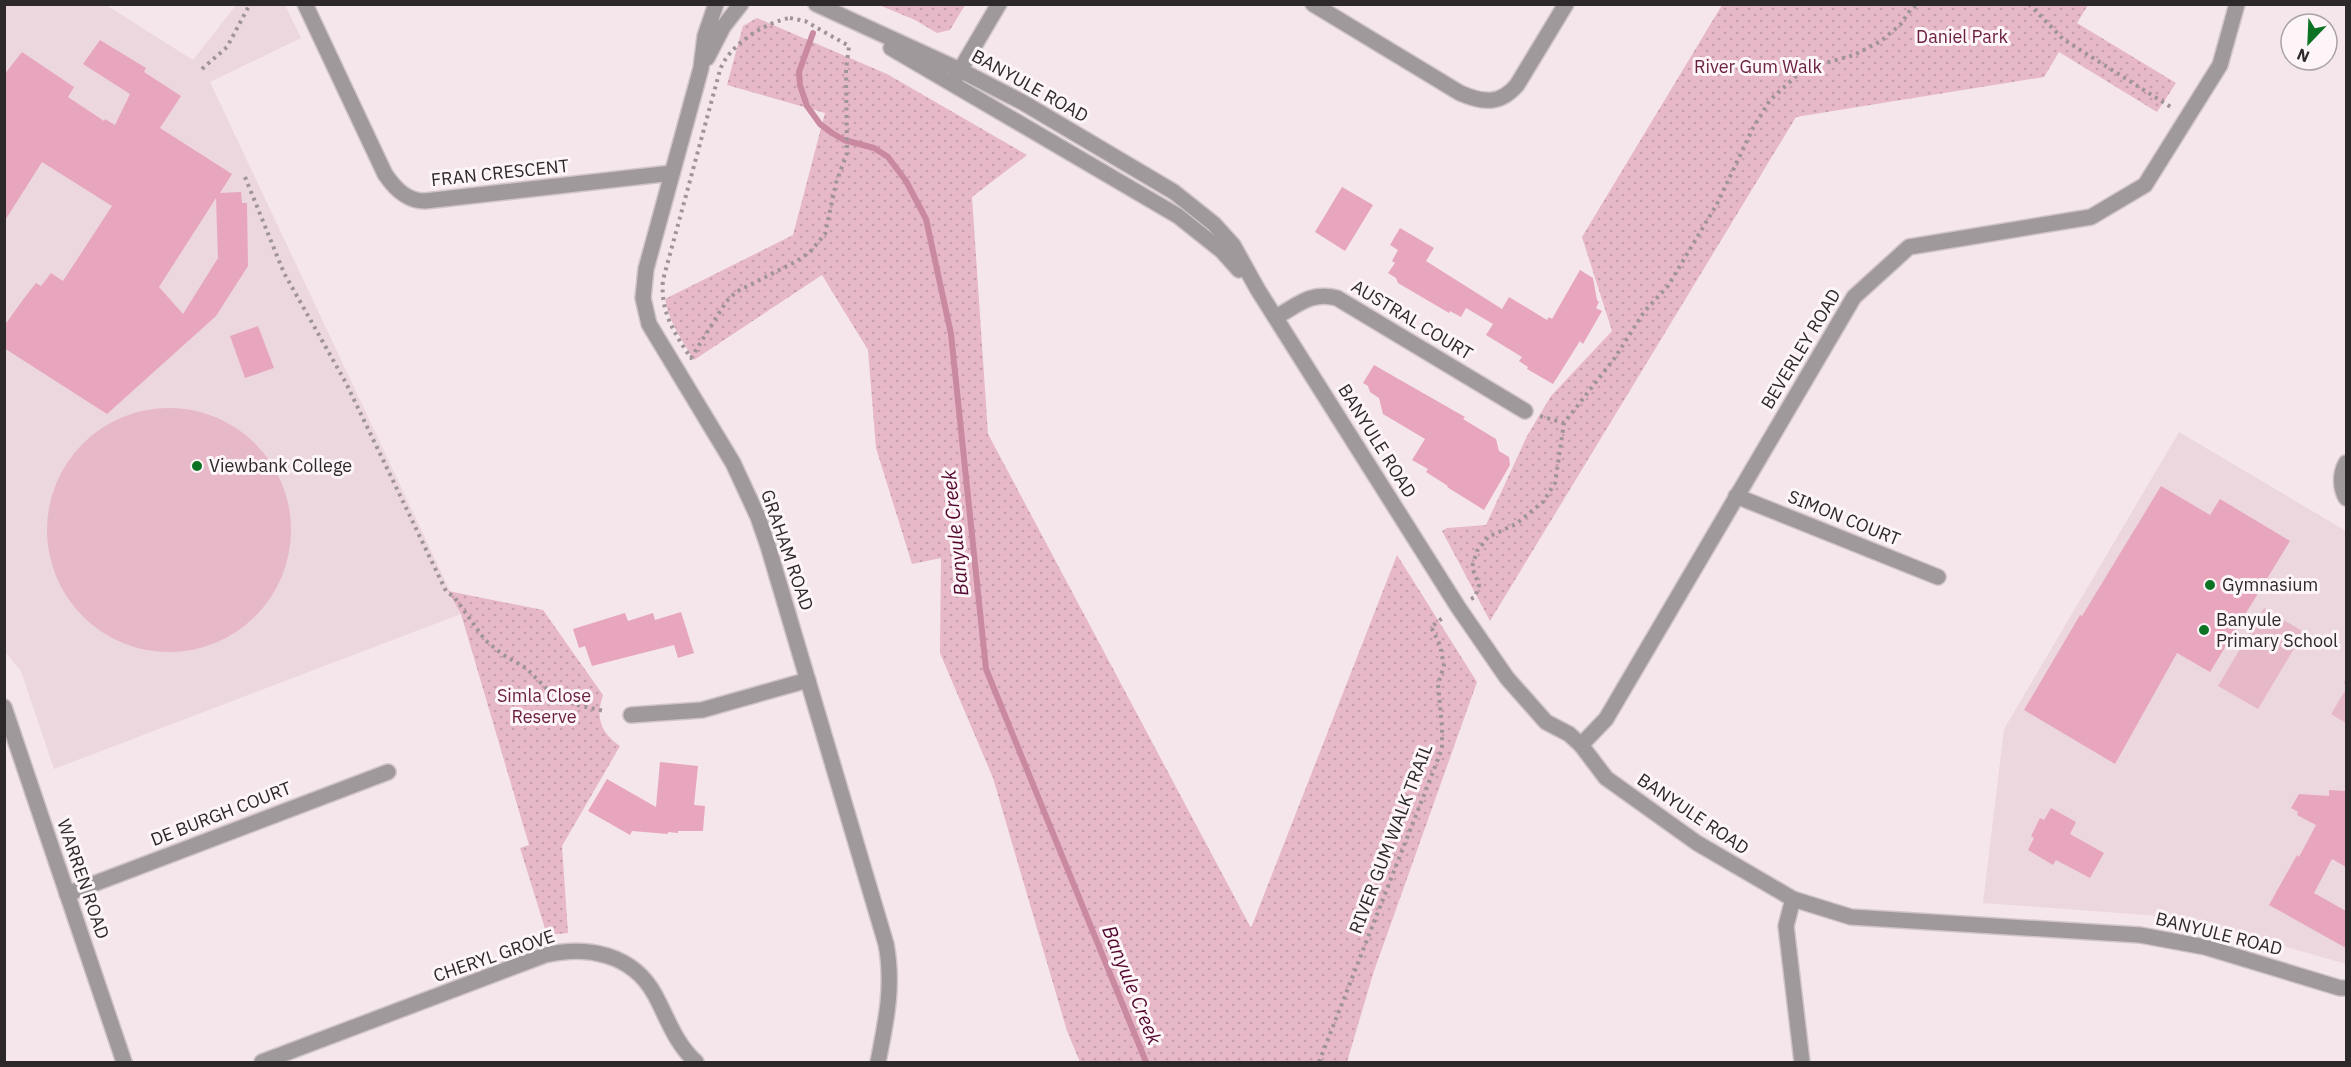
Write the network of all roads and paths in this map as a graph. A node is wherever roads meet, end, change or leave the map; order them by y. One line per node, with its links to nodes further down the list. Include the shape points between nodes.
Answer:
1 (250, 4): 13 (path, via 226,47)
2 (305, 4): 17 (street, FRAN CRESCENT, via 385,174 395,188 410,198 425,201)
3 (717, 4): 12 (street, GRAHAM ROAD, via 705,36)
4 (741, 4): 12 (street, GRAHAM ROAD, via 723,27)
5 (816, 4): 14 (street, BANYULE ROAD)
6 (999, 4): 14 (street)
7 (1313, 4): 8 (street, via 1460,93 1492,101 1518,86)
8 (1566, 4)
9 (1918, 4): 22 (path, RIVER GUM WALK TRAIL, via 1881,41 1854,55 1804,69 1770,100 1717,204 1668,286 1644,312 1614,359)
10 (2030, 4): 16 (path, via 2063,39)
11 (2237, 4): 16 (street, BEVERLEY ROAD, via 2220,64)
12 (701, 68): 17 (street, GRAHAM ROAD)
13 (202, 69)
14 (956, 78): 19 (street, BANYULE ROAD, via 1042,137 1178,216 1222,251); 19 (street, BANYULE ROAD, via 1032,107 1192,206 1233,244)
15 (848, 115): 15 (path, via 849,46 805,21 790,18 771,22 723,61 661,297 666,315 691,358 736,292 797,261 825,234 847,153)
16 (2189, 118): 24 (street, BEVERLEY ROAD, via 2145,185 2091,217 1909,247 1854,297)
17 (672, 173): 28 (street, GRAHAM ROAD, via 643,285 646,312 655,335 746,489 768,546)
18 (245, 177): 30 (path, via 284,273 346,383 446,591 485,639 526,668 551,693 577,705)
19 (1258, 290): 20 (street, BANYULE ROAD)
20 (1276, 317): 21 (street, AUSTRAL COURT, via 1313,296 1337,298); 27 (street, BANYULE ROAD)
21 (1525, 411): 22 (path)
22 (1564, 423): 27 (path, RIVER GUM WALK TRAIL, via 1555,483 1543,502 1516,524 1488,537 1477,551 1472,567 1479,585 1475,597)
23 (2345, 465): 25 (street, via 2341,484)
24 (1736, 496): 26 (street, SIMON COURT); 32 (street, BEVERLEY ROAD, via 1606,719)
25 (2346, 498)
26 (1938, 577)
27 (1458, 608): 32 (street, BANYULE ROAD, via 1515,687 1546,722); 41 (path, RIVER GUM WALK TRAIL, via 1431,627 1444,666 1438,684 1442,749)
28 (808, 680): 31 (street, via 702,710); 40 (street, GRAHAM ROAD, via 890,962 889,1005)
29 (4, 707): 34 (street, WARREN ROAD)
30 (604, 711)
31 (632, 716)
32 (1581, 745): 35 (street, BANYULE ROAD, via 1606,778 1697,843)
33 (388, 772): 34 (street, DE BURGH COURT)
34 (67, 894): 37 (street, WARREN ROAD)
35 (1793, 899): 36 (street, BANYULE ROAD, via 1851,916 2140,935 2205,948); 42 (street, via 1786,926)
36 (2346, 988)
37 (124, 1062)
38 (262, 1062): 39 (street, CHERYL GROVE, via 545,955 571,950 615,958 640,975 655,995 680,1045)
39 (696, 1062)
40 (878, 1062)
41 (1319, 1062)
42 (1802, 1062)

